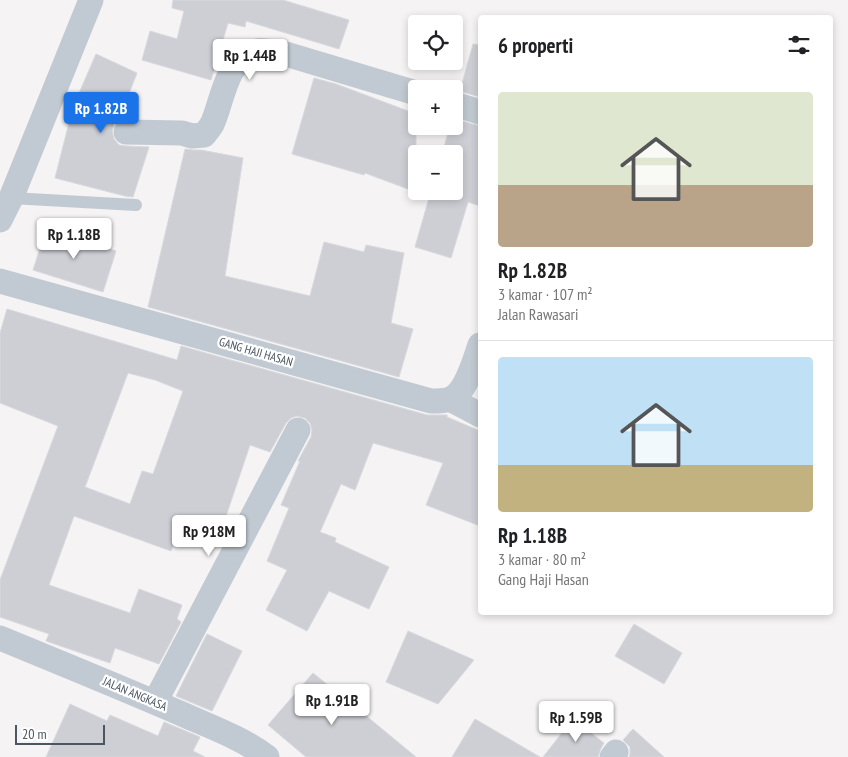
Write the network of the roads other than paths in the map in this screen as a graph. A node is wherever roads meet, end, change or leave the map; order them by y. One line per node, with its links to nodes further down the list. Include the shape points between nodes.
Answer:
1 (90, 0): 6 (street)
2 (408, 91): 5 (street, via 279,52 257,51 232,70 213,124 204,135)
3 (463, 107): 4 (street)
4 (478, 111)
5 (126, 132)
6 (11, 198): 7 (lane); 8 (street)
7 (136, 205)
8 (0, 220)
9 (0, 281): 11 (street, GANG HAJI HASAN, via 431,401)
10 (478, 350): 11 (street, via 464,387)
11 (450, 399): 12 (street)
12 (478, 414)
13 (298, 430): 15 (street)
14 (0, 638): 15 (street, JALAN ANGKASA)
15 (155, 702): 16 (street, JALAN ANGKASA, via 232,737)
16 (267, 757)

